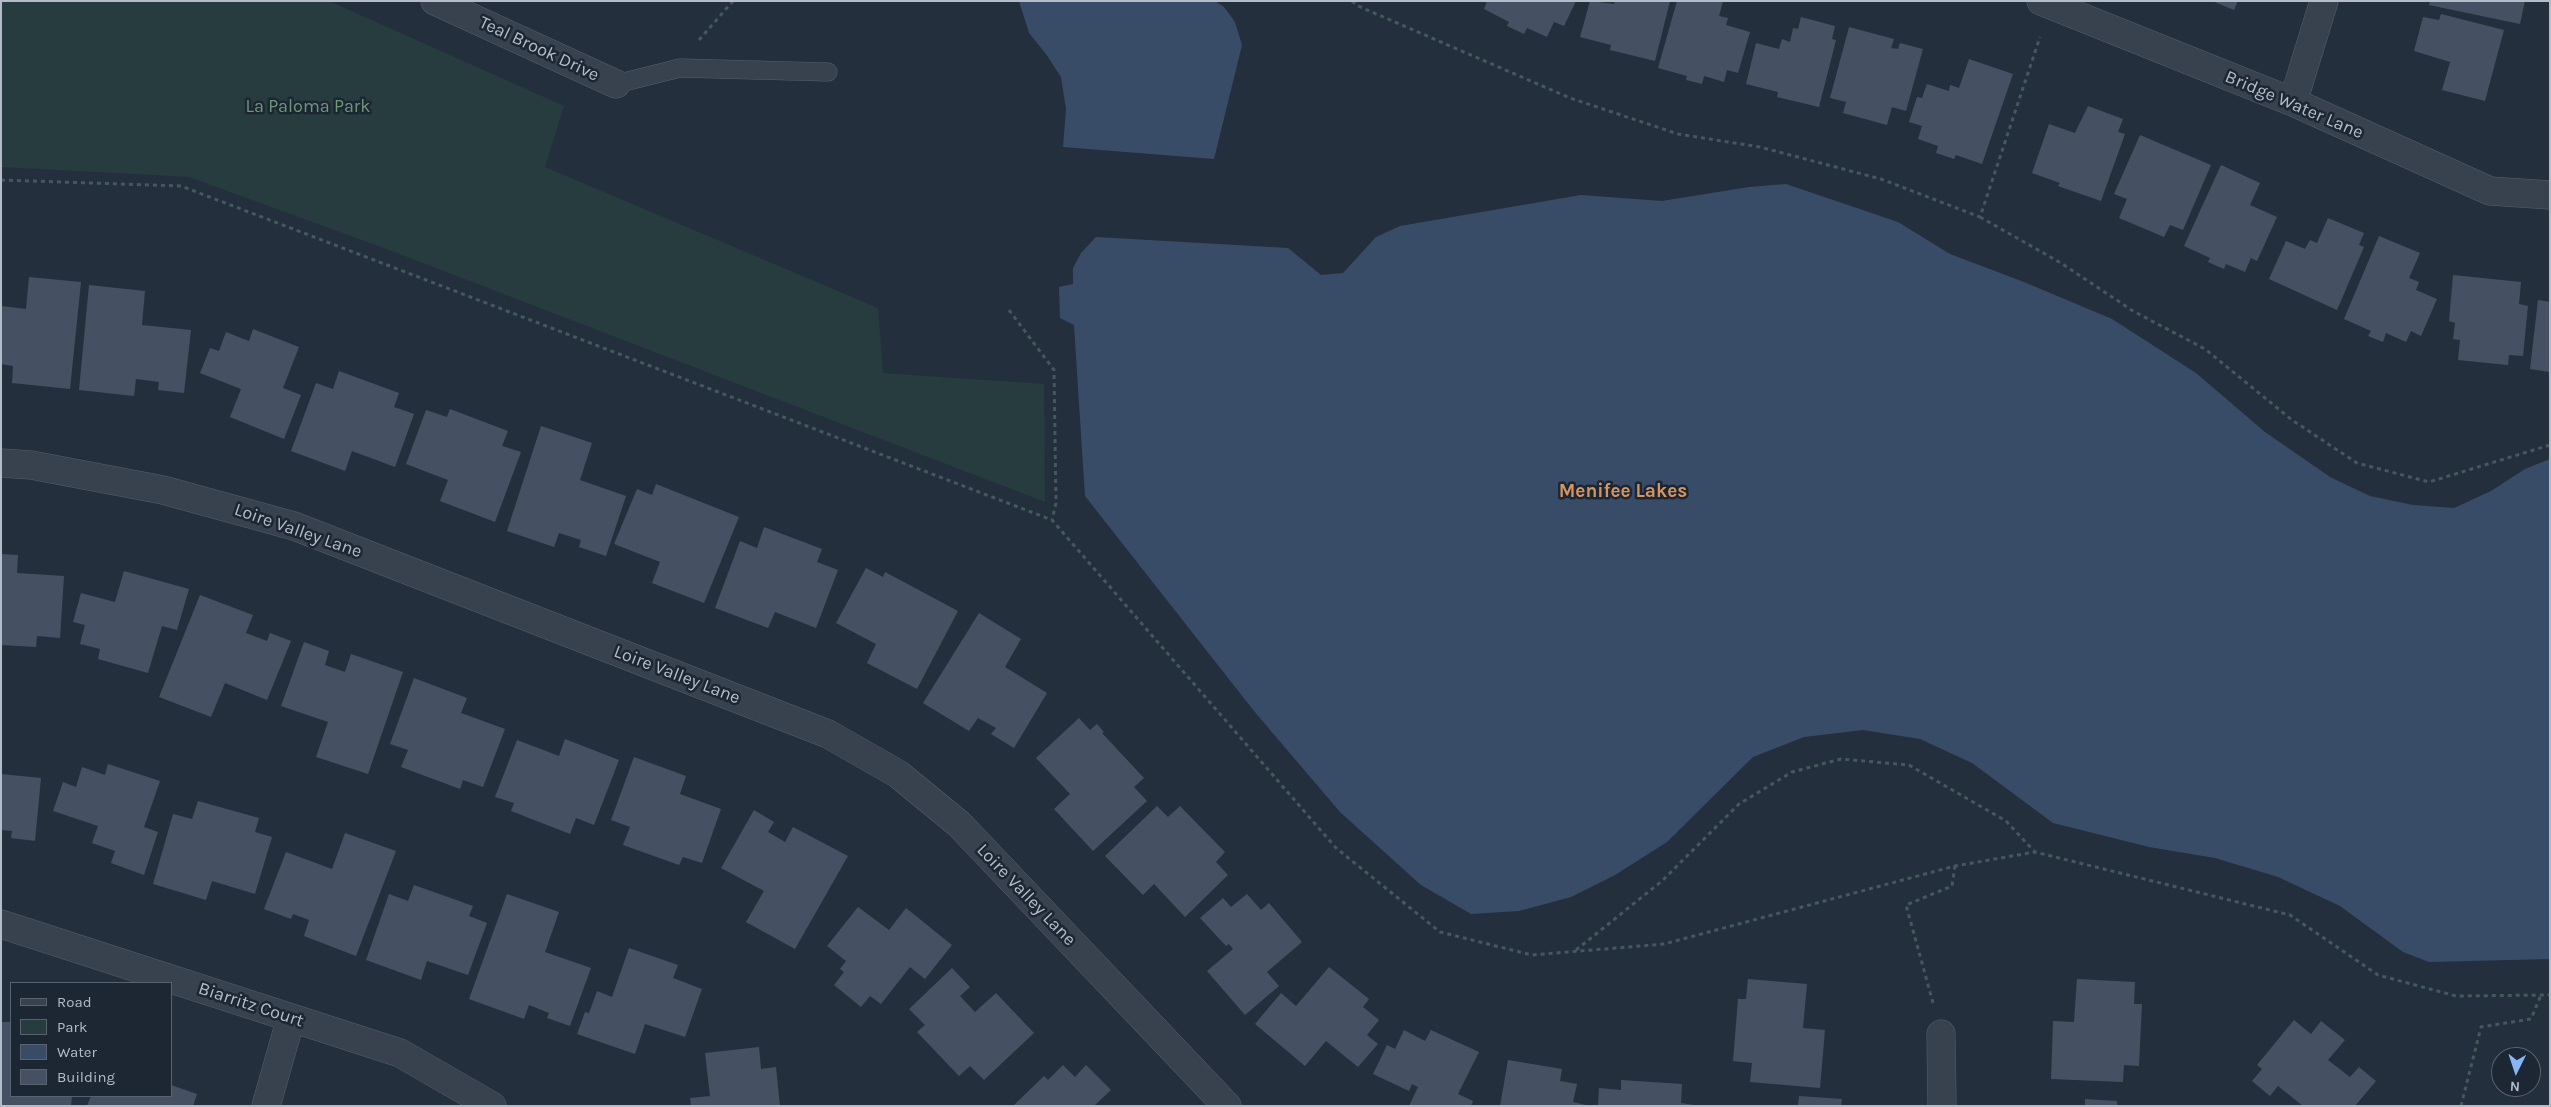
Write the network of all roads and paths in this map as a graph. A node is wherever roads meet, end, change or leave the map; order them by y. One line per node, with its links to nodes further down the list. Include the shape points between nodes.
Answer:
1 (435, 1): 8 (street, Teal Brook Drive)
2 (733, 1): 6 (path)
3 (1352, 1): 12 (path, via 1570,98 1678,134 1760,147 1881,179)
4 (2324, 1): 9 (street)
5 (2046, 3): 9 (street, Bridge Water Lane); 12 (path)
6 (693, 47)
7 (828, 72): 8 (lane, via 680,68)
8 (616, 84)
9 (2293, 102): 11 (street, Bridge Water Lane, via 2490,191)
10 (1, 180): 16 (path, via 182,186)
11 (2550, 195)
12 (1980, 217): 14 (path, via 2062,264 2133,311 2205,349 2292,420 2357,463 2429,482)
13 (1010, 310): 16 (path, via 1054,370 1056,503)
14 (2550, 445)
15 (1, 463): 27 (street, Loire Valley Lane, via 31,465 163,490 294,526 828,734 898,774 959,824)
16 (1052, 520): 20 (path, via 1336,848 1440,932 1532,955)
17 (2035, 852): 18 (path); 20 (path, via 2006,820 1909,765 1841,758 1792,772 1739,804 1662,881); 21 (path, via 2290,915 2378,975 2456,996)
18 (1955, 866): 20 (path, via 1664,944); 24 (path, via 1952,886 1906,905)
19 (1, 924): 23 (street, Biarritz Court)
20 (1574, 951)
21 (2540, 995): 22 (path); 29 (path, via 2531,1019 2481,1027)
22 (2550, 995)
23 (291, 1018): 25 (street); 26 (street, Biarritz Court, via 400,1054)
24 (1941, 1034): 28 (street)
25 (266, 1106)
26 (492, 1106)
27 (1227, 1106)
28 (1942, 1106)
29 (2462, 1106)

